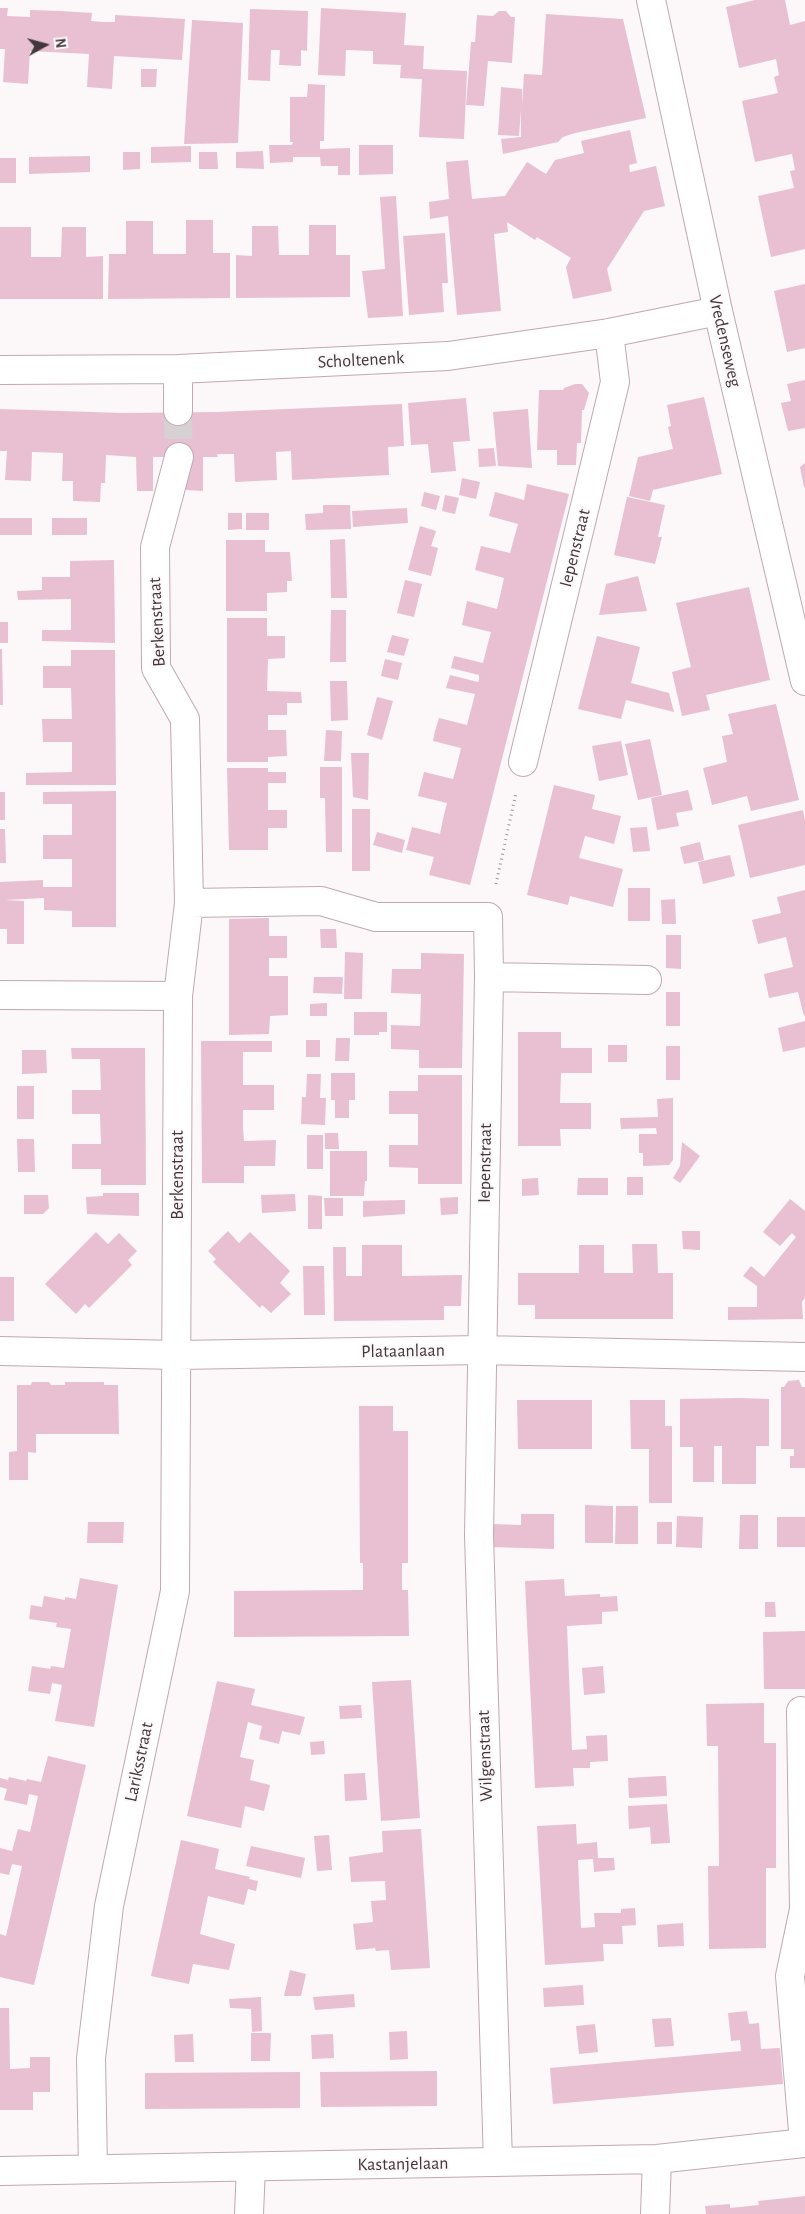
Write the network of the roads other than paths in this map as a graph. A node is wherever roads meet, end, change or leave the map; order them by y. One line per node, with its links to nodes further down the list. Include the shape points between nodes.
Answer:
1 (651, 0): 2 (street, Vredenseweg)
2 (718, 310): 3 (street, Scholtenenk); 8 (street, Vredenseweg)
3 (609, 332): 4 (street, Scholtenenk, via 448,356); 9 (street, Iepenstraat, via 615,382)
4 (178, 369): 5 (street, Scholtenenk); 6 (street)
5 (0, 370)
6 (178, 412)
7 (179, 457): 10 (street, Berkenstraat, via 155,547 156,668 185,719)
8 (805, 681)
9 (523, 762)
10 (190, 903): 11 (street, Iepenstraat, via 321,902 376,917 488,916); 14 (street, Berkenstraat)
11 (489, 977): 12 (street); 15 (street, Iepenstraat)
12 (647, 980)
13 (0, 995): 14 (street)
14 (178, 996): 17 (street, Berkenstraat)
15 (482, 1350): 17 (street, Plataanlaan); 18 (street, Plataanlaan); 22 (street, Wilgenstraat, via 479,1535)
16 (0, 1351): 17 (street, Plataanlaan)
17 (177, 1355): 24 (street, Lariksstraat, via 175,1590 109,1906 91,2058)
18 (805, 1357)
19 (801, 1711): 20 (street, via 804,1909 790,1976)
20 (804, 2143): 21 (street, Kastanjelaan)
21 (657, 2159): 22 (street, Kastanjelaan); 27 (street)
22 (498, 2162): 23 (street, Kastanjelaan)
23 (251, 2167): 24 (street, Kastanjelaan); 26 (street)
24 (93, 2168): 25 (street, Kastanjelaan)
25 (0, 2171)
26 (249, 2214)
27 (655, 2214)

